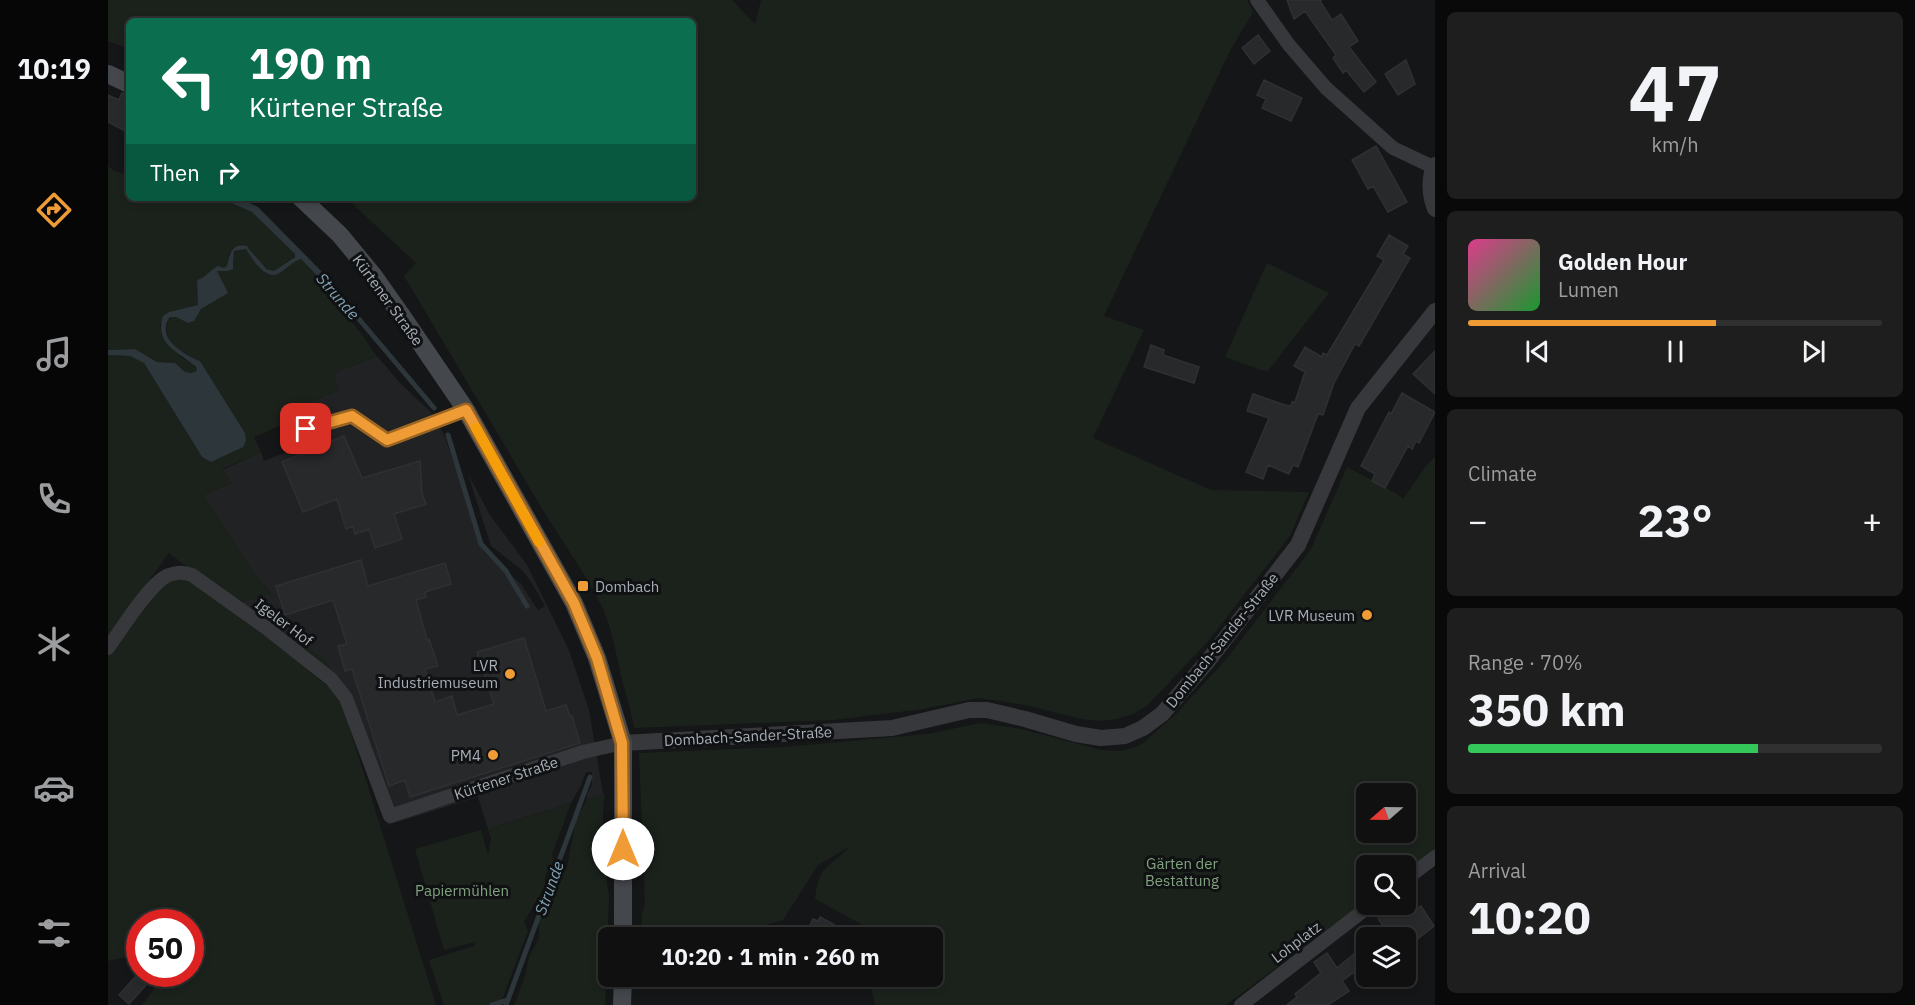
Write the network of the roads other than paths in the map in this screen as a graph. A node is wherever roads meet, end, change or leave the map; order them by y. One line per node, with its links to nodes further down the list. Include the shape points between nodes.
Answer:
1 (1257, 0): 4 (street, via 1326,88 1393,148)
2 (108, 74): 3 (main road)
3 (126, 83)
4 (1434, 166): 6 (street, via 1431,198)
5 (304, 201): 8 (main road, Kürtener Straße, via 340,235 373,275)
6 (1435, 209)
7 (1435, 311): 11 (street, Dombach-Sander-Straße, via 1358,408 1298,545 1207,662 1162,714 1143,728 1125,736 1101,738 1076,735 987,710 969,710 892,728)
8 (466, 410): 9 (street, via 387,440 352,416); 11 (main road, Kürtener Straße, via 574,603 597,658)
9 (306, 429)
10 (108, 648): 12 (street, Igeler Hof, via 154,585 167,575 192,575 331,678 346,698)
11 (622, 743): 12 (street, Kürtener Straße, via 583,752); 16 (main road, Kürtener Straße)
12 (390, 816)
13 (1435, 857): 14 (street)
14 (1416, 871)
15 (1358, 915): 19 (street, Lohplatz)
16 (623, 927)
17 (623, 987): 18 (main road)
18 (622, 1005)
19 (1241, 1005)

